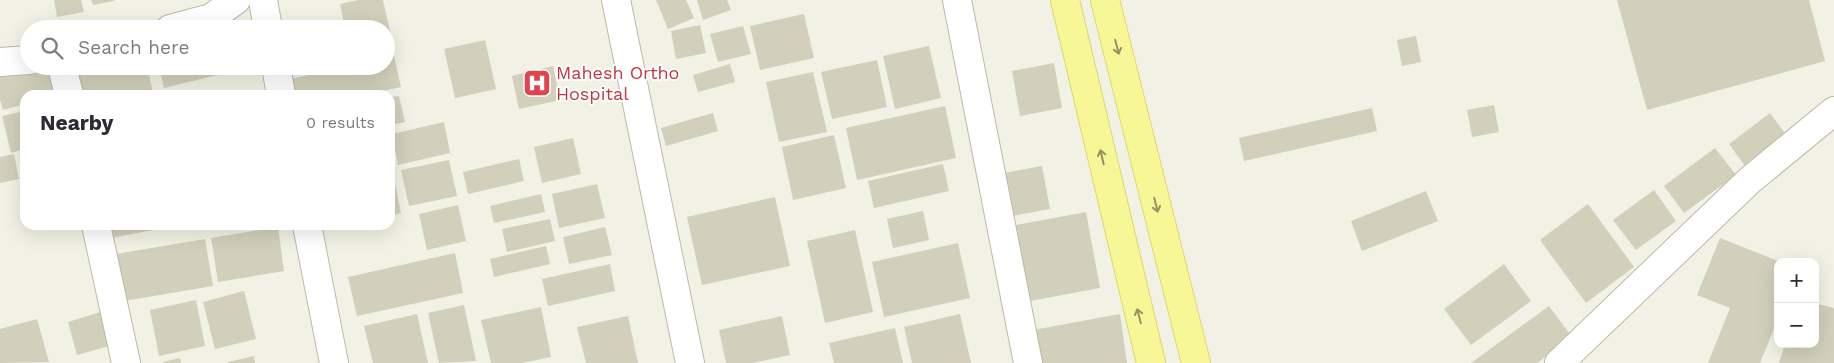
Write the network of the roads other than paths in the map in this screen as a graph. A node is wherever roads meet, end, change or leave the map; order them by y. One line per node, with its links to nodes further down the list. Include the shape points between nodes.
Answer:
1 (236, 0): 7 (street)
2 (263, 0): 8 (street)
3 (616, 0): 20 (street)
4 (957, 0): 21 (street)
5 (1065, 0): 22 (main road, one-way to 5)
6 (1105, 0): 23 (main road, one-way to 23)
7 (204, 20)
8 (266, 20)
9 (20, 61): 10 (street)
10 (0, 62)
11 (64, 75): 13 (street)
12 (278, 75): 14 (street)
13 (67, 90)
14 (280, 90)
15 (1833, 112): 24 (street, via 1750,180)
16 (97, 230): 18 (street)
17 (308, 230): 19 (street)
18 (126, 363)
19 (334, 363)
20 (690, 363)
21 (1028, 363)
22 (1151, 363)
23 (1196, 363)
24 (1559, 363)

